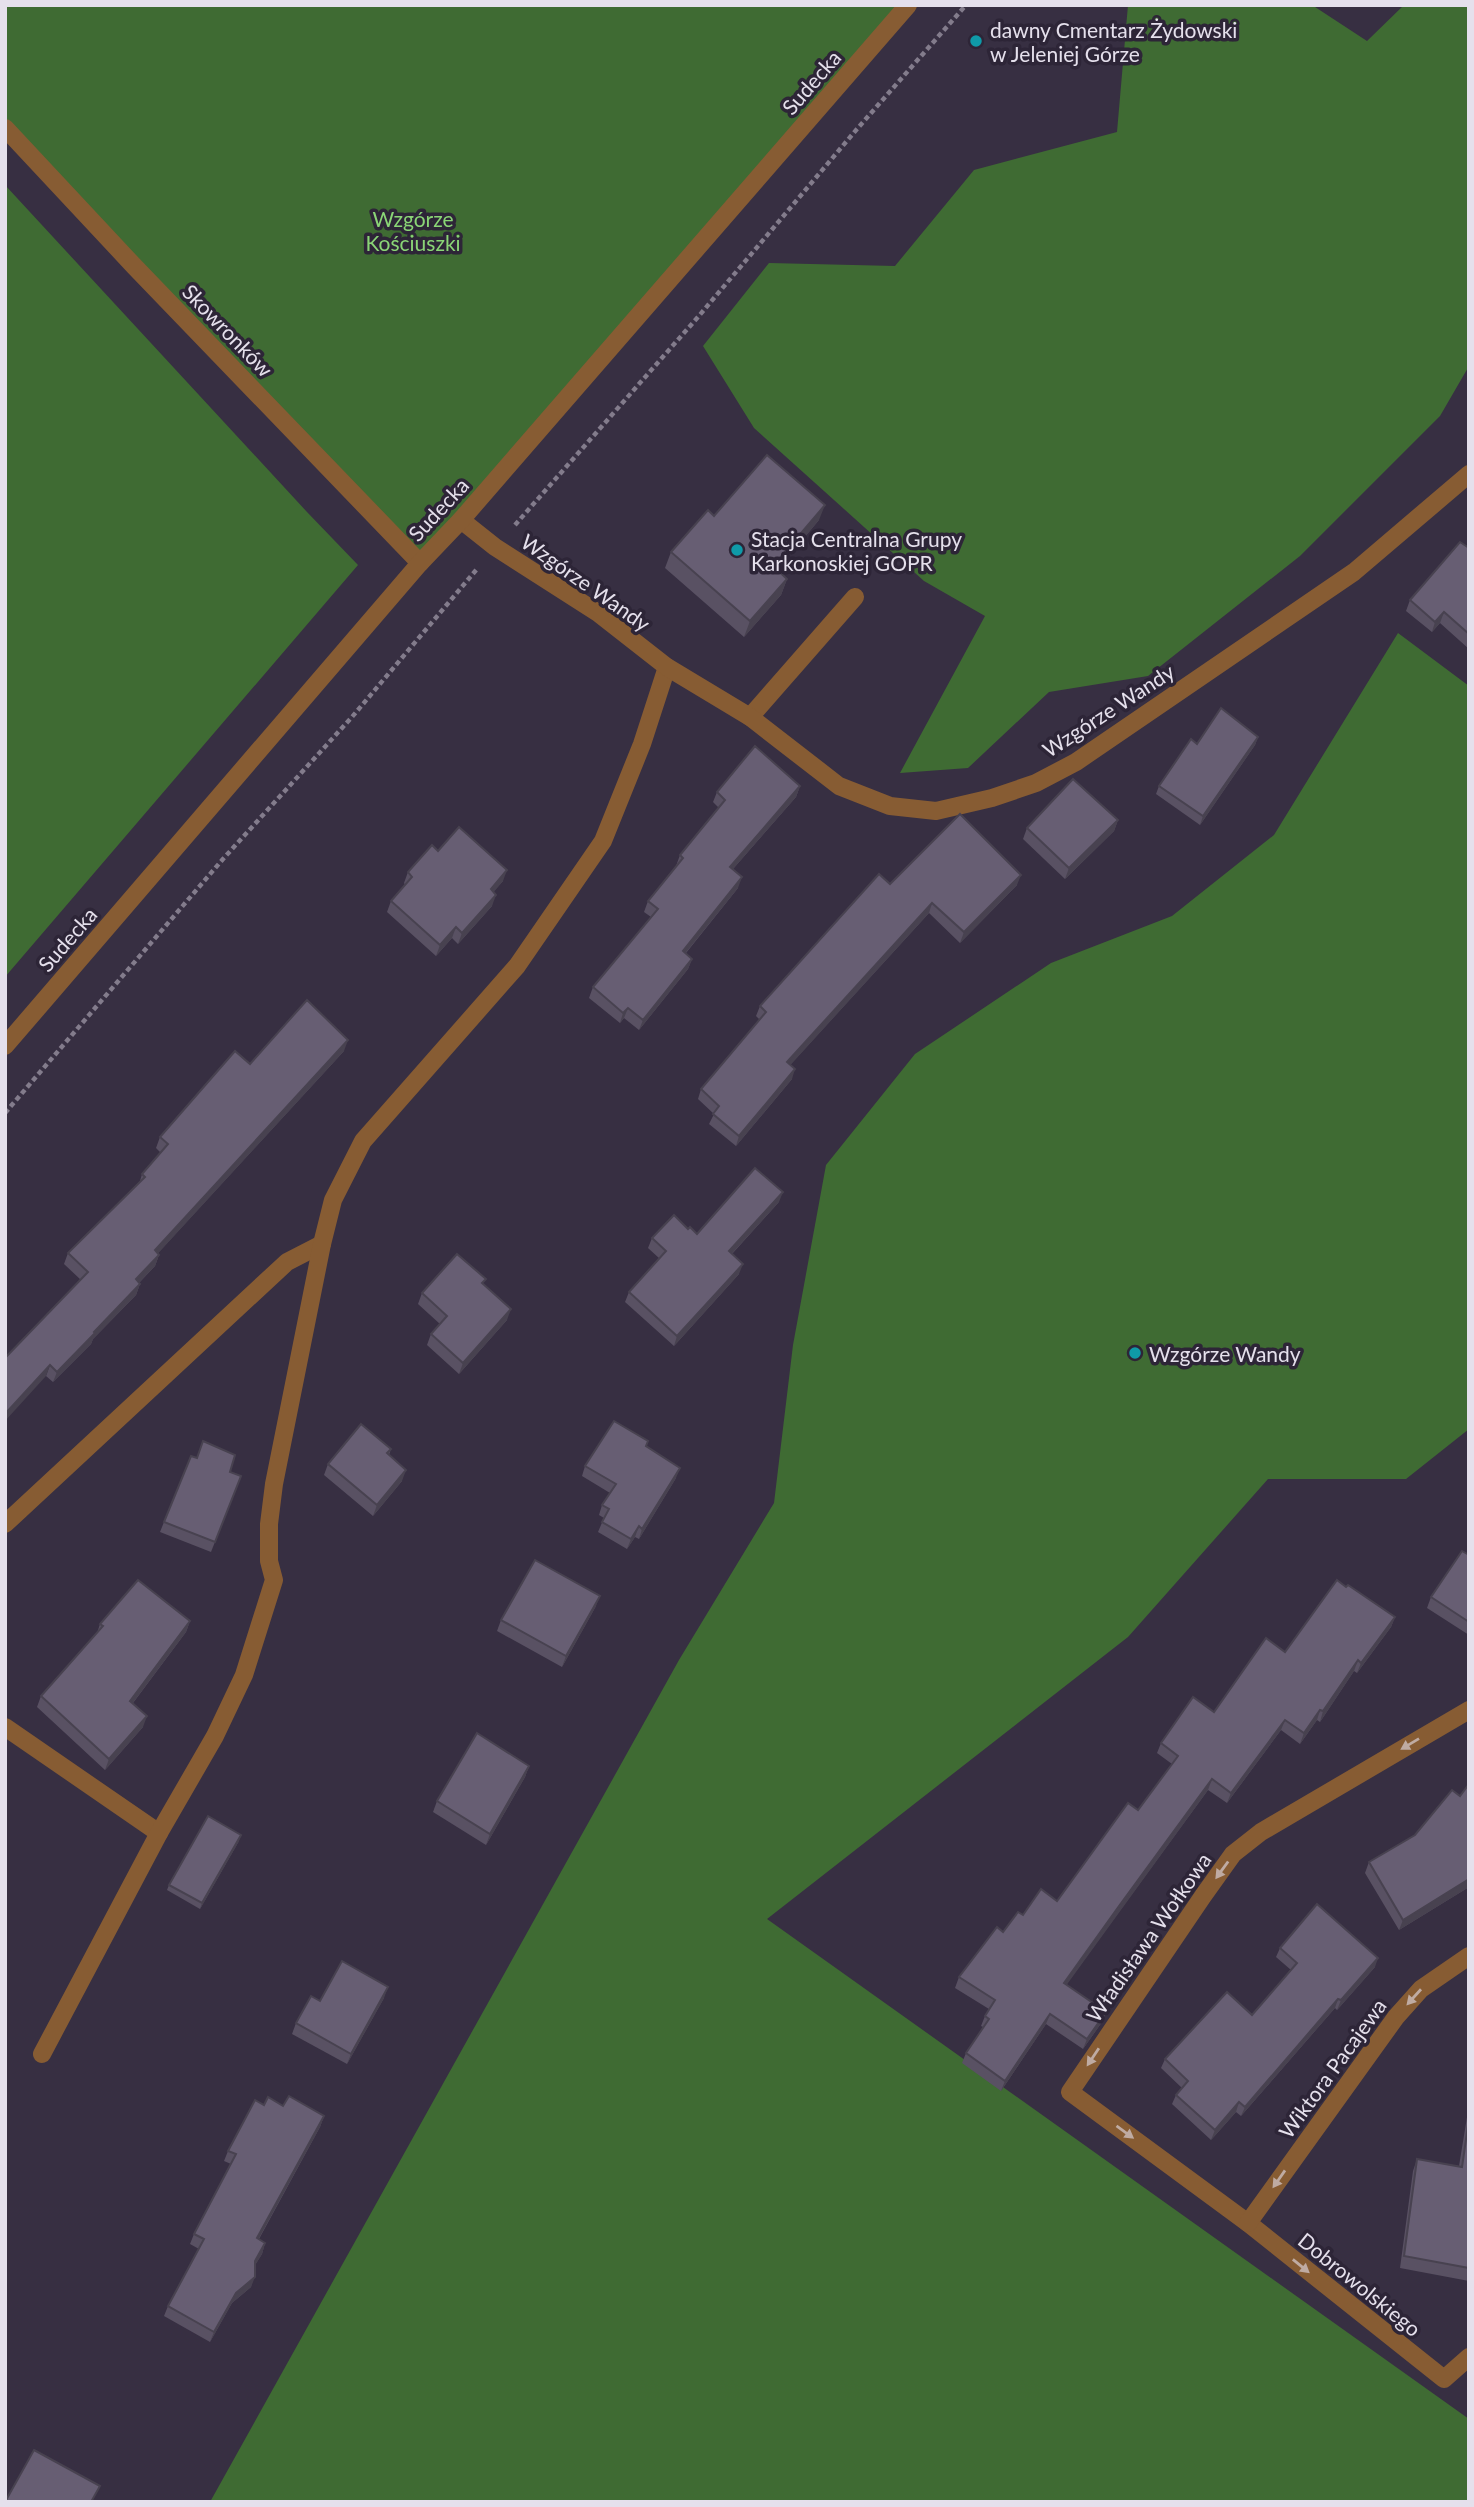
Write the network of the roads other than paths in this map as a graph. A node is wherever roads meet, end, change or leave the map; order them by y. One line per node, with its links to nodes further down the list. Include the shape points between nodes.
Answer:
1 (908, 5): 4 (street, Sudecka)
2 (5, 128): 5 (street, Skowronków)
3 (1469, 474): 8 (street, Wzgórze Wandy, via 1354,572 1087,754 1035,783 992,799 936,811 890,806 839,786)
4 (461, 520): 5 (street, Sudecka); 7 (street, Wzgórze Wandy, via 598,613)
5 (420, 563): 9 (street, Sudecka)
6 (855, 597): 8 (street)
7 (667, 667): 8 (street, Wzgórze Wandy); 10 (street, via 603,841 517,966 363,1141 333,1200)
8 (750, 718)
9 (5, 1046)
10 (322, 1244): 11 (street, via 287,1262); 14 (street, via 274,1484 269,1561 275,1580 238,1687)
11 (5, 1524)
12 (1469, 1710): 17 (street, Władisława Wołkowa, one-way to 17, via 1261,1832 1233,1854 1070,2092)
13 (5, 1727): 14 (street)
14 (159, 1833): 16 (street)
15 (1469, 1956): 17 (street, Wiktora Pacajewa, one-way to 17, via 1421,1989 1396,2017)
16 (42, 2054)
17 (1248, 2223): 18 (street, Dobrowolskiego, one-way to 18, via 1444,2379)
18 (1469, 2357)

